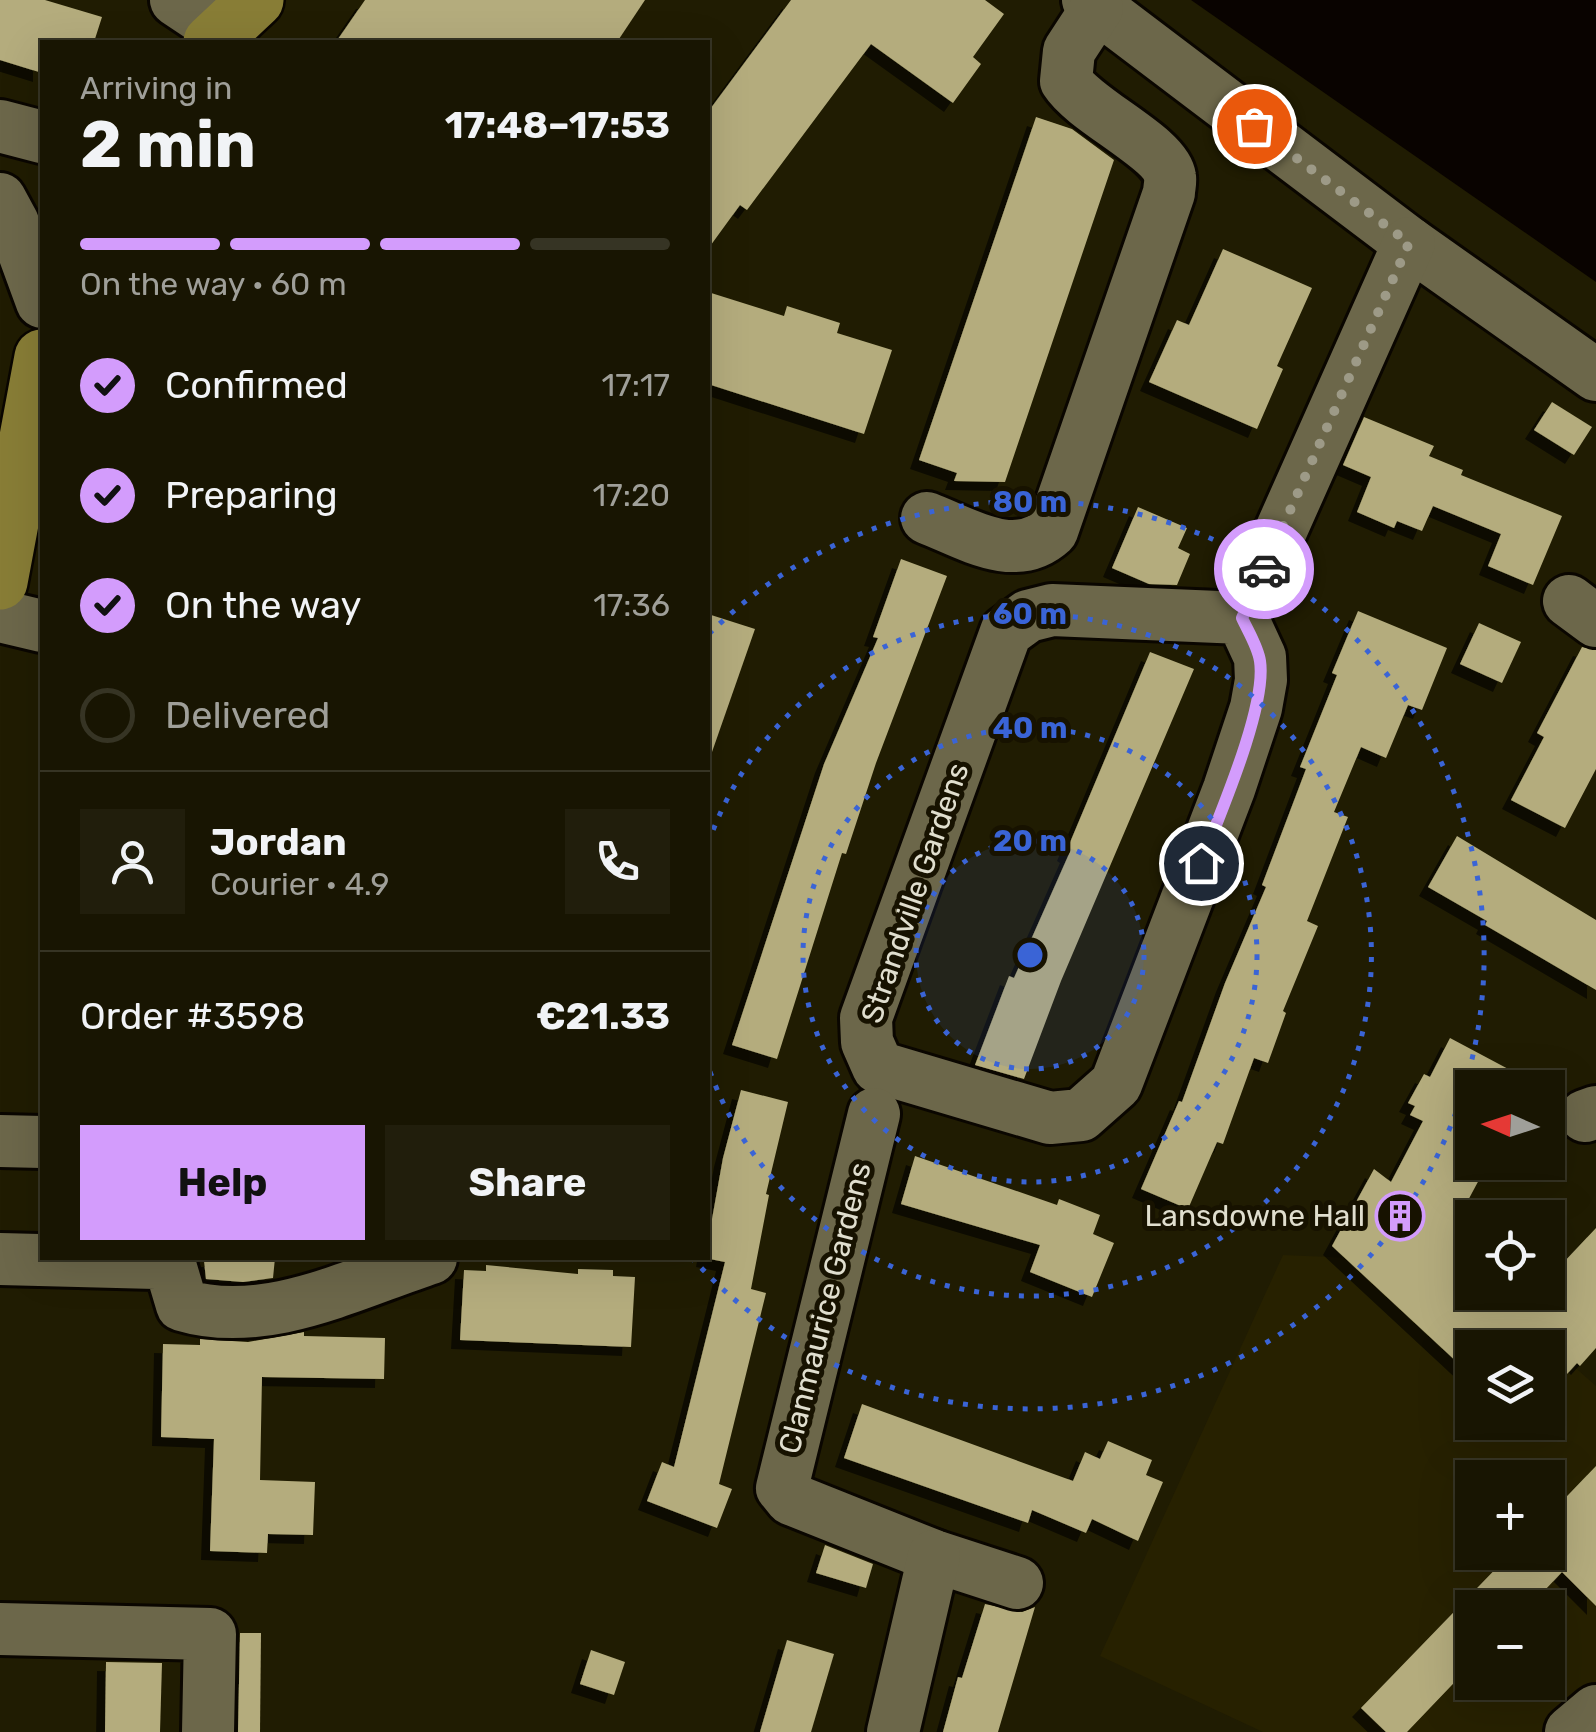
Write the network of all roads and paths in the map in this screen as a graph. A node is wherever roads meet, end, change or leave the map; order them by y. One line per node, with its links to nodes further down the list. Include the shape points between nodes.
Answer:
1 (176, 0): 3 (street)
2 (1092, 4): 7 (street); 11 (street, via 1068,51 1066,81 1082,101 1158,156 1170,177 1169,193 1052,532 1022,548 1000,546)
3 (229, 24)
4 (0, 126): 5 (street)
5 (40, 136)
6 (0, 199): 8 (street)
7 (1409, 243): 10 (street); 14 (street)
8 (40, 297)
9 (40, 367): 12 (main road)
10 (1596, 375)
11 (927, 518)
12 (0, 582)
13 (0, 616): 15 (street)
14 (1242, 618): 14 (street, Strandville Gardens, via 1260,657 1256,708 1116,1084 1081,1115 1050,1118 878,1066 866,1018 1006,632 1052,610)
15 (40, 626)
16 (874, 1114): 21 (street, Clanmaurice Gardens, via 782,1488 791,1499)
17 (0, 1140): 18 (street)
18 (40, 1142)
19 (0, 1259): 20 (street, via 156,1263 171,1268 182,1305 272,1311)
20 (425, 1260)
21 (934, 1556): 22 (street, Clanmaurice Gardens); 26 (street)
22 (1017, 1583)
23 (0, 1628): 25 (street, via 210,1634)
24 (1596, 1710): 27 (street)
25 (208, 1732)
26 (893, 1732)
27 (1571, 1732)

